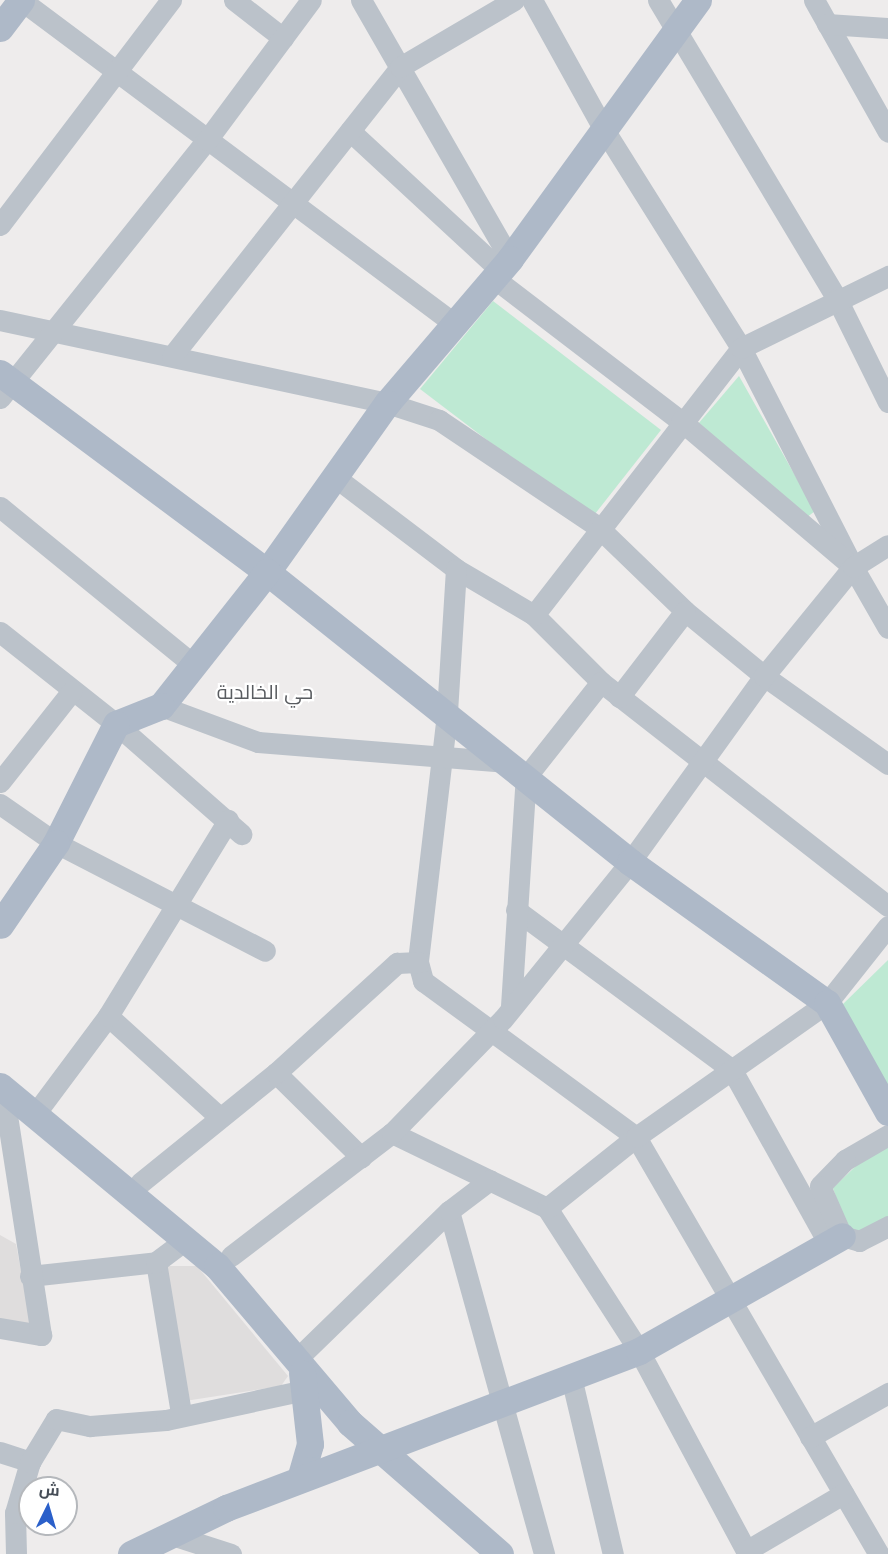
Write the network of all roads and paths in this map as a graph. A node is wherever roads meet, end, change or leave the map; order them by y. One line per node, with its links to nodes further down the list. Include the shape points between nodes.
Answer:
1 (21, 0): 12 (main road); 17 (street)
2 (171, 0): 17 (street)
3 (234, 0): 15 (street)
4 (311, 0): 15 (street)
5 (361, 0): 16 (street)
6 (514, 0): 16 (street)
7 (532, 0): 19 (street)
8 (658, 0): 14 (street)
9 (698, 0): 14 (main road)
10 (814, 0): 11 (street)
11 (827, 24): 13 (street); 18 (street)
12 (0, 28)
13 (888, 28)
14 (674, 30): 19 (main road); 26 (street)
15 (283, 38): 21 (street)
16 (400, 67): 20 (street); 24 (street)
17 (117, 71): 21 (street); 23 (street)
18 (886, 123)
19 (603, 128): 24 (main road); 30 (street)
20 (350, 131): 22 (street); 24 (street)
21 (207, 140): 22 (street); 29 (street)
22 (294, 204): 28 (street); 31 (street)
23 (0, 225)
24 (502, 270): 28 (main road); 35 (street)
25 (888, 276): 26 (street)
26 (837, 299): 30 (street); 33 (street)
27 (0, 320): 29 (street)
28 (456, 325): 34 (main road)
29 (52, 330): 31 (street); 32 (street)
30 (741, 348): 35 (street); 40 (street)
31 (172, 356): 34 (street)
32 (5, 384): 42 (main road)
33 (888, 402)
34 (387, 403): 36 (main road); 38 (street, via 439,420)
35 (681, 421): 38 (street); 40 (street)
36 (335, 477): 41 (street); 42 (main road)
37 (0, 507): 47 (street)
38 (598, 527): 43 (street); 44 (street)
39 (888, 545): 40 (street)
40 (853, 567): 45 (street); 48 (street)
41 (456, 569): 44 (street); 53 (street)
42 (267, 572): 47 (main road); 53 (main road)
43 (685, 611): 48 (street); 51 (street)
44 (534, 615): 49 (street)
45 (888, 628)
46 (0, 632): 50 (street)
47 (194, 665): 52 (main road)
48 (764, 676): 56 (street); 57 (street)
49 (601, 682): 51 (street); 58 (street)
50 (71, 692): 54 (street); 59 (street)
51 (619, 697): 56 (street)
52 (161, 706): 54 (main road); 55 (street, via 258,742)
53 (447, 714): 55 (street); 58 (main road)
54 (116, 724): 61 (main road); 63 (street, via 234,827)
55 (442, 757): 58 (street); 70 (street)
56 (698, 761): 62 (street); 64 (street)
57 (888, 764)
58 (517, 769): 62 (main road); 65 (street)
59 (0, 782)
60 (0, 804): 61 (street)
61 (56, 843): 63 (street); 66 (main road)
62 (630, 862): 68 (street); 71 (main road)
63 (179, 904): 69 (street); 73 (street)
64 (888, 906)
65 (516, 910): 68 (street); 72 (street)
66 (0, 925)
67 (888, 926): 71 (street)
68 (562, 940): 72 (street); 75 (street)
69 (265, 951)
70 (418, 962): 74 (street, via 423,981); 76 (street, via 397,963)
71 (827, 1003): 75 (street); 79 (main road)
72 (511, 1006): 74 (street)
73 (108, 1016): 78 (street); 80 (street)
74 (493, 1028): 81 (street); 83 (street)
75 (732, 1070): 83 (street); 92 (street)
76 (276, 1073): 80 (street); 84 (street)
77 (1, 1083): 78 (main road); 89 (street); 91 (main road)
78 (41, 1106): 86 (main road)
79 (888, 1112)
80 (217, 1115): 86 (street)
81 (392, 1133): 84 (street); 85 (street)
82 (888, 1135): 92 (street, via 845,1160 820,1186)
83 (636, 1137): 87 (street); 96 (street)
84 (361, 1157): 93 (street)
85 (490, 1180): 87 (street); 88 (street)
86 (140, 1182): 93 (main road)
87 (548, 1208): 98 (street)
88 (449, 1211): 99 (street); 102 (street)
89 (10, 1223): 95 (street)
90 (888, 1226): 92 (street, via 859,1241)
91 (187, 1239): 94 (street); 99 (main road, via 217,1266)
92 (835, 1240): 96 (main road)
93 (231, 1256): 99 (main road)
94 (156, 1262): 95 (street); 103 (street)
95 (30, 1276): 97 (street, via 41,1335)
96 (730, 1300): 98 (main road); 104 (street)
97 (0, 1328)
98 (639, 1351): 100 (main road); 112 (street)
99 (304, 1371): 103 (street); 105 (main road, via 350,1423); 108 (main road, via 310,1444)
100 (571, 1377): 102 (main road); 118 (street)
101 (888, 1393): 104 (street)
102 (506, 1401): 105 (main road); 117 (street)
103 (181, 1413): 107 (street, via 166,1420 90,1426 56,1419)
104 (810, 1437): 109 (street)
105 (383, 1447): 108 (main road); 116 (main road)
106 (0, 1452): 107 (street)
107 (30, 1462): 113 (street, via 15,1513)
108 (300, 1479): 110 (main road)
109 (843, 1494): 111 (street); 112 (street)
110 (172, 1534): 114 (main road); 115 (street)
111 (881, 1547)
112 (747, 1553)
113 (16, 1554)
114 (130, 1554)
115 (231, 1554)
116 (500, 1554)
117 (544, 1554)
118 (613, 1554)

